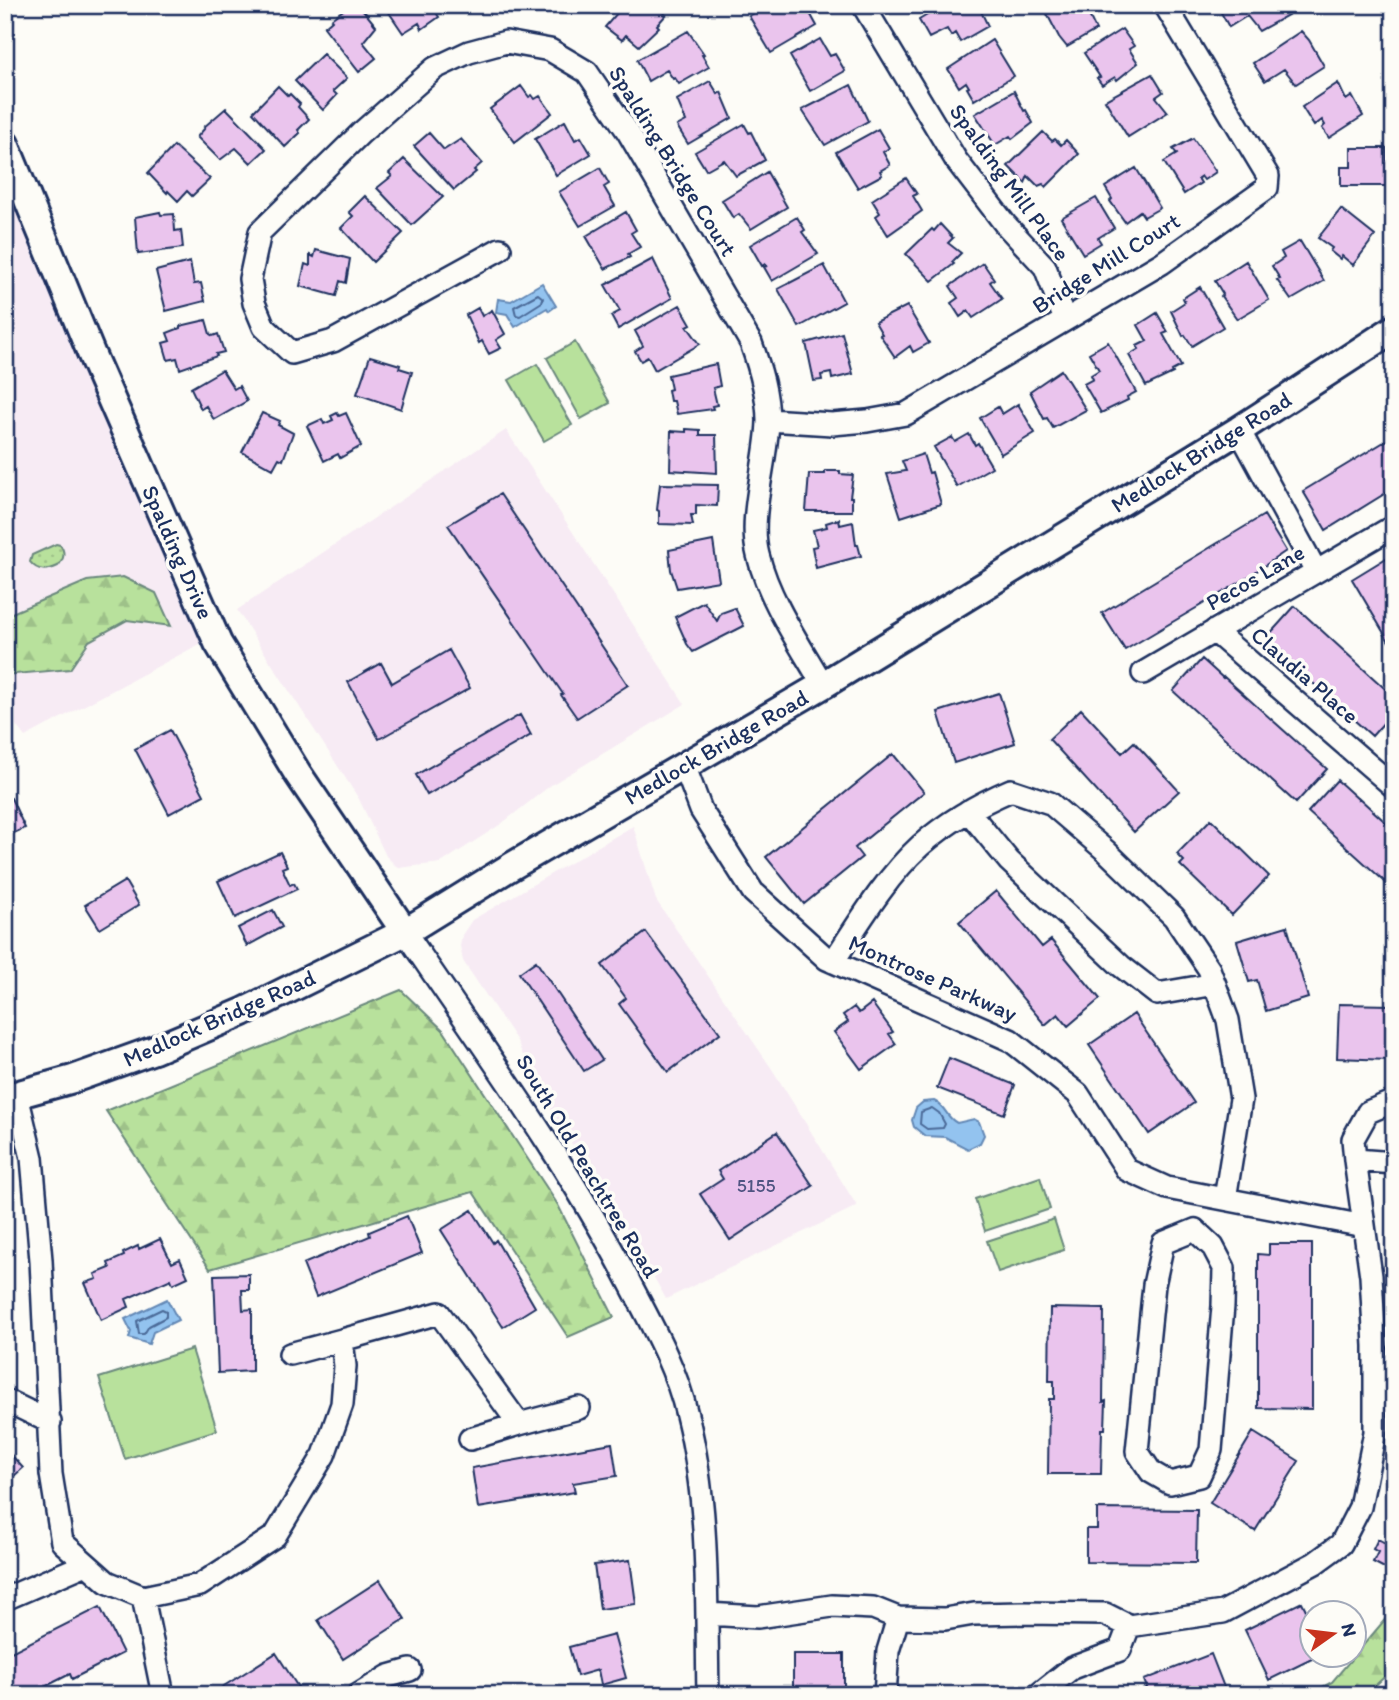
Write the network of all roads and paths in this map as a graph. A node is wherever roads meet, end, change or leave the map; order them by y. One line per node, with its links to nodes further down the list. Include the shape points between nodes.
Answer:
1 (863, 5): 6 (street, Spalding Mill Place, via 956,160 1045,267)
2 (1165, 5): 6 (street, Bridge Mill Court, via 1268,176 1267,188 1163,263)
3 (5, 144): 4 (main road, Spalding Drive)
4 (11, 175): 18 (main road, Spalding Drive, via 218,643 298,774)
5 (500, 249): 8 (street, Spalding Bridge Court, via 333,341 292,353 264,327 254,303 250,279 260,232 435,68 506,42 550,50 587,72 628,132 751,342)
6 (1065, 320): 8 (street, Bridge Mill Court, via 905,414 832,424)
7 (1394, 329): 9 (main road, Medlock Bridge Road)
8 (768, 420): 14 (street, Spalding Bridge Court, via 755,532 758,555 779,608)
9 (1239, 429): 11 (street); 14 (main road, Medlock Bridge Road)
10 (1394, 526): 11 (street, Pecos Lane)
11 (1316, 571): 12 (street, Pecos Lane)
12 (1214, 631): 13 (street, Pecos Lane); 16 (street, Claudia Place)
13 (1143, 673)
14 (823, 685): 15 (main road, Medlock Bridge Road)
15 (684, 765): 18 (main road, Medlock Bridge Road); 19 (street, Montrose Parkway, via 701,810 753,892)
16 (1394, 787)
17 (968, 811): 19 (street, via 919,847 875,899); 20 (street, via 1009,861 1157,994); 20 (street, via 1011,790 1050,803 1174,917)
18 (405, 932): 21 (main road, Medlock Bridge Road, via 243,1013 154,1050); 39 (street, South Old Peachtree Road, via 537,1124 607,1239 662,1345 687,1413 701,1489)
19 (833, 962): 25 (street, Montrose Parkway, via 1010,1040 1078,1094 1127,1170 1167,1188)
20 (1215, 984): 26 (street, via 1228,1020 1241,1099)
21 (11, 1097): 33 (street, via 32,1158)
22 (1394, 1101): 23 (street, via 1368,1112 1353,1139)
23 (1355, 1160): 24 (street); 27 (street)
24 (1394, 1163)
25 (1194, 1193): 26 (street, Montrose Parkway); 28 (street)
26 (1225, 1199): 27 (street, Montrose Parkway)
27 (1364, 1226): 41 (street, via 1376,1346 1375,1432 1360,1507 1341,1544 1223,1612)
28 (1195, 1230): 28 (street, via 1213,1247 1224,1268 1211,1450 1199,1476 1170,1483 1151,1472 1137,1451 1154,1284 1163,1243)
29 (342, 1340): 30 (street); 34 (street, via 439,1313); 37 (street, via 342,1404 324,1455 275,1536 201,1585)
30 (290, 1354)
31 (5, 1400): 33 (street)
32 (579, 1408): 34 (street)
33 (50, 1422): 36 (street, via 51,1474 62,1542)
34 (519, 1424): 35 (street)
35 (470, 1438)
36 (86, 1564): 37 (street, via 107,1582); 38 (street)
37 (143, 1597): 43 (street)
38 (5, 1599)
39 (707, 1614): 40 (street, via 758,1617 832,1606 873,1608); 45 (street, South Old Peachtree Road)
40 (898, 1618): 41 (street, via 1105,1614); 46 (street, via 888,1651)
41 (1129, 1626): 47 (street, via 1120,1650 1072,1668)
42 (410, 1670): 44 (street, via 389,1676)
43 (163, 1695)
44 (358, 1695)
45 (708, 1695)
46 (885, 1695)
47 (1038, 1695)

